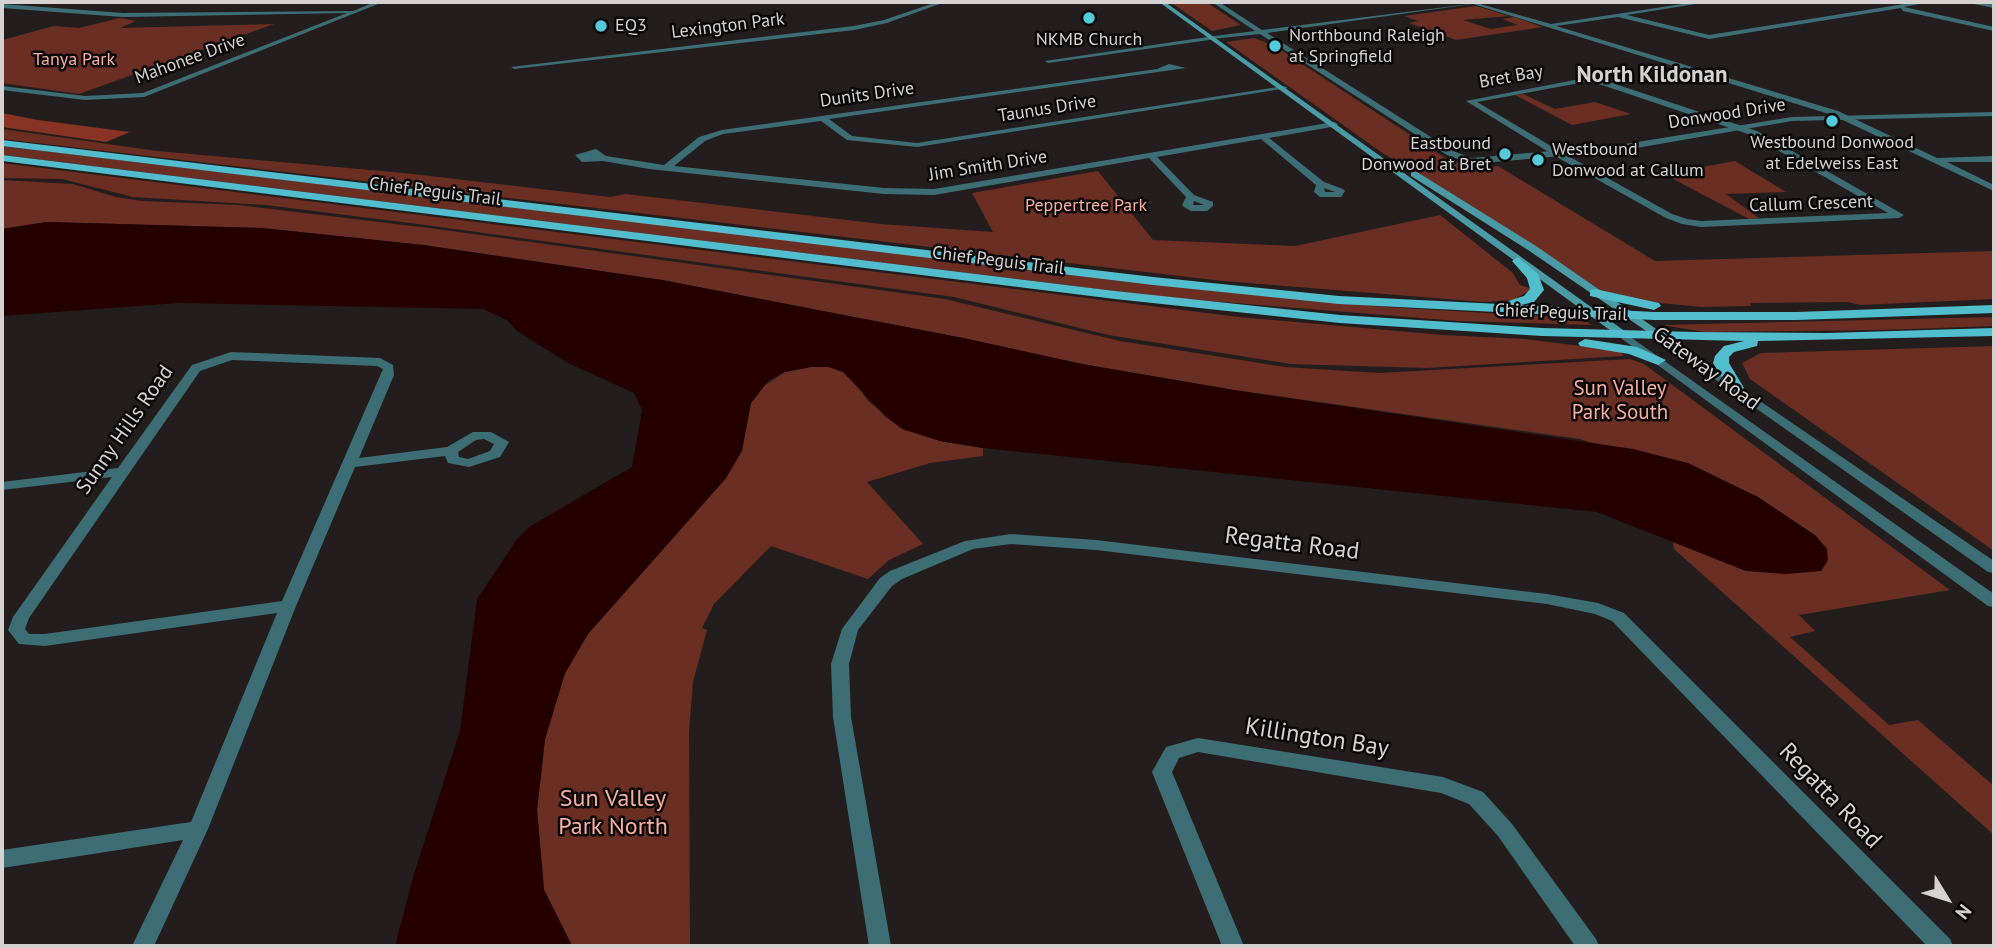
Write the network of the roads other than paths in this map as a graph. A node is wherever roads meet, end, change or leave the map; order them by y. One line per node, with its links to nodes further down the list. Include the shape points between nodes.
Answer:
1 (57, 2): 14 (street)
2 (380, 2): 15 (street, Mahonee Drive)
3 (942, 2): 22 (street, Lexington Park, via 854,28)
4 (1162, 2): 21 (main road, Gateway Road)
5 (1215, 2): 20 (street)
6 (1479, 2): 18 (street); 20 (street)
7 (1705, 2): 17 (street)
8 (1871, 2): 13 (street)
9 (1926, 2): 13 (street)
10 (1974, 2): 12 (street)
11 (2, 6): 14 (street)
12 (1994, 6)
13 (1894, 7): 17 (street, via 1709,37); 19 (street)
14 (27, 9): 15 (street, via 153,16); 16 (street)
15 (356, 11): 27 (street, Mahonee Drive, via 136,96 69,97)
16 (2, 15)
17 (1619, 15): 18 (street)
18 (1548, 25): 30 (street)
19 (1994, 29)
20 (1262, 32): 21 (street); 37 (street, Donwood Drive, via 1466,160)
21 (1214, 38): 23 (street, via 1048,61); 28 (main road, Gateway Road)
22 (514, 67)
23 (1064, 70)
24 (1160, 70): 26 (street, Dunits Drive)
25 (1073, 76): 26 (street)
26 (1082, 81): 31 (street, Dunits Drive)
27 (2, 88)
28 (1284, 88): 31 (street, Taunus Drive, via 917,145 850,138); 32 (main road, Gateway Road)
29 (1994, 114): 30 (street, Donwood Drive)
30 (1846, 117): 33 (street, Donwood Drive); 42 (street)
31 (822, 118): 43 (street, Dunits Drive, via 712,134)
32 (1334, 124): 34 (street, Jim Smith Drive); 36 (main road, Gateway Road)
33 (1737, 128): 37 (street, Donwood Drive); 37 (street, Bret Bay, via 1593,81 1470,101); 37 (street, Callum Crescent, via 1754,133 1899,215 1685,222)
34 (1262, 136): 38 (street, Jim Smith Drive); 44 (street)
35 (2, 143): 49 (main road, Chief Peguis Trail, via 1193,286)
36 (1361, 144): 47 (main road, Gateway Road); 48 (main road, Gateway Road, via 1521,241)
37 (1558, 154)
38 (1152, 155): 43 (street, Jim Smith Drive, via 924,192); 46 (street)
39 (2, 158): 54 (main road, Chief Peguis Trail, via 1197,305)
40 (603, 158): 43 (street, Jim Smith Drive)
41 (1994, 159): 42 (street)
42 (1935, 160): 45 (street)
43 (667, 167)
44 (1321, 184)
45 (1994, 188)
46 (1191, 197)
47 (1518, 261): 49 (main road, via 1536,283 1535,294 1519,302); 51 (main road, Gateway Road)
48 (1595, 293): 52 (main road, Gateway Road); 53 (main road, via 1632,303)
49 (1476, 309): 51 (main road, Chief Peguis Trail)
50 (1994, 309): 53 (main road, Chief Peguis Trail)
51 (1593, 314): 52 (main road, Chief Peguis Trail); 56 (main road, Gateway Road)
52 (1628, 315): 53 (main road, Chief Peguis Trail); 57 (main road, Gateway Road)
53 (1745, 316)
54 (1481, 329): 56 (main road, Chief Peguis Trail); 59 (main road, via 1620,348)
55 (1994, 332): 58 (main road, Chief Peguis Trail)
56 (1622, 334): 57 (main road, Chief Peguis Trail); 59 (street, Gateway Road)
57 (1659, 335): 58 (main road, Chief Peguis Trail); 60 (street, Gateway Road)
58 (1779, 337): 60 (main road, via 1724,353 1721,363)
59 (1658, 360): 66 (street, Gateway Road)
60 (1736, 388): 65 (street, Gateway Road)
61 (451, 452): 62 (street)
62 (352, 463): 63 (street, Sunny Hills Road, via 388,368 362,360 232,356 196,368); 67 (street, Sunny Hills Road)
63 (123, 472): 64 (street); 67 (street, Sunny Hills Road, via 22,617 16,630 25,639)
64 (2, 486)
65 (1994, 568)
66 (1994, 602)
67 (288, 606): 68 (street, Sunny Hills Road)
68 (198, 829): 69 (street); 70 (street, Sunny Hills Road)
69 (2, 859)
70 (144, 946)
71 (880, 946): 74 (street, Regatta Road, via 842,717 840,664 850,629 896,575 970,544 1022,539 1547,599 1618,617)
72 (1233, 946): 73 (street, Killington Bay, via 1161,772 1173,752 1198,745 1443,785 1476,797)
73 (1588, 946)
74 (1942, 946)

